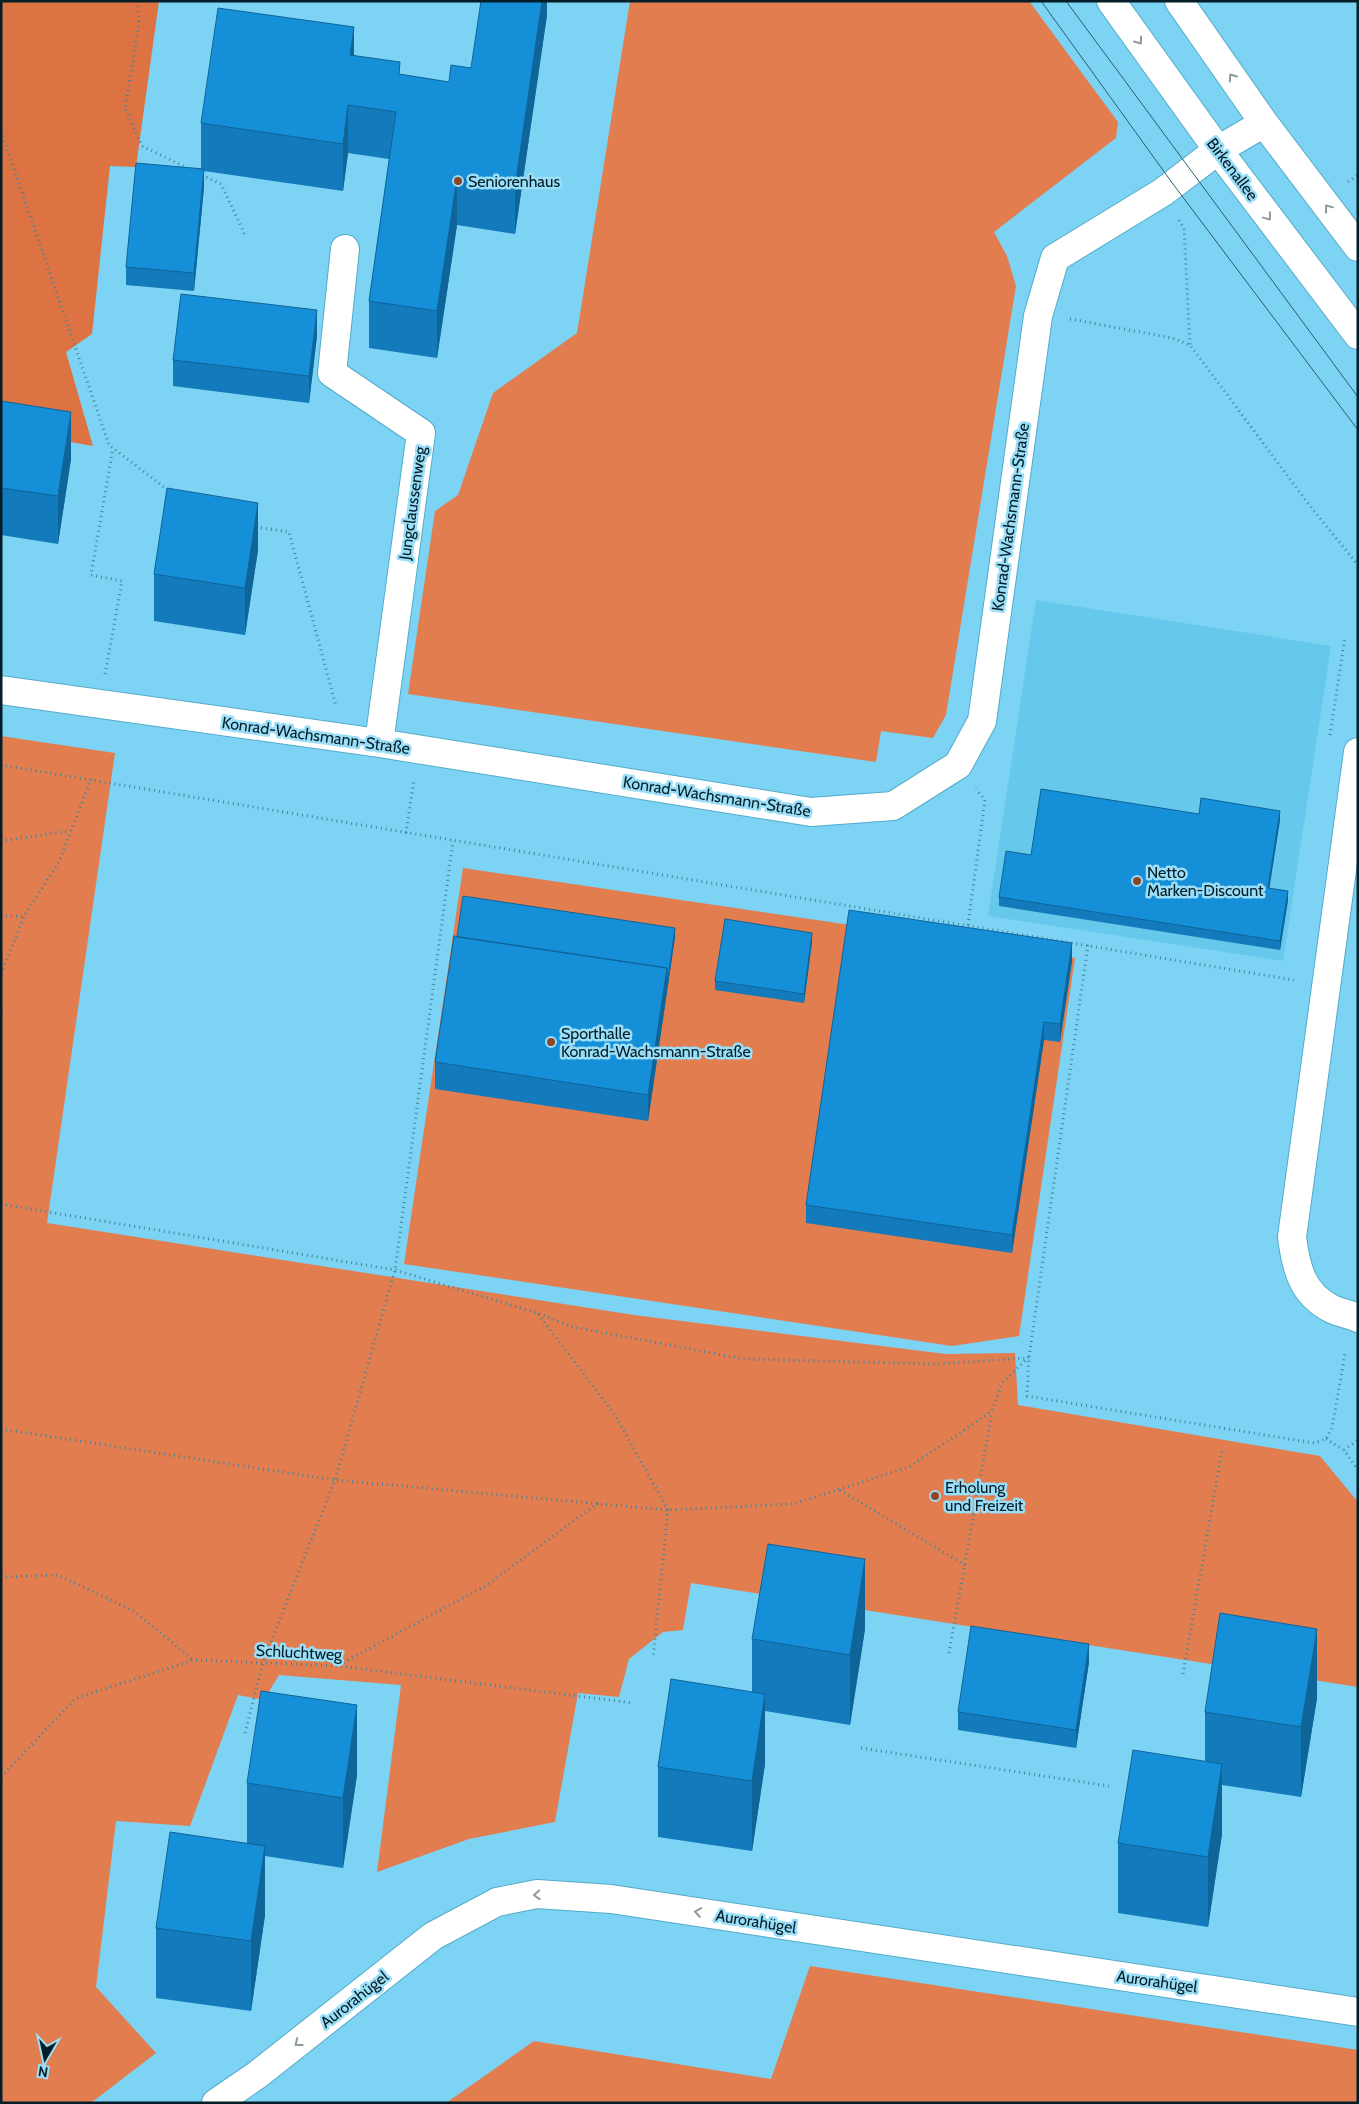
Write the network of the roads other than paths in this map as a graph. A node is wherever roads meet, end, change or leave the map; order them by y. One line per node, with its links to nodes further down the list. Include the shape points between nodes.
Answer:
1 (1111, 1): 4 (street, Birkenallee, one-way to 4)
2 (1180, 1): 3 (street, one-way to 2)
3 (1264, 123): 4 (street, Konrad-Wachsmann-Straße); 5 (street, one-way to 3)
4 (1218, 150): 7 (street, Birkenallee, one-way to 7); 9 (street, Konrad-Wachsmann-Straße, via 1162,192 1055,258 1038,316 982,721 958,764 893,806 811,812)
5 (1358, 247)
6 (346, 249): 9 (street, Jungclaussenweg, via 332,373 421,433)
7 (1358, 335)
8 (1, 690): 9 (street, Konrad-Wachsmann-Straße)
9 (379, 743)
10 (1358, 752): 11 (street, via 1292,1237 1300,1279 1311,1295 1331,1309)
11 (1358, 1318)
12 (1358, 2012): 13 (street, Aurorahügel, one-way to 13, via 611,1899 537,1894 497,1902 433,1936 257,2075)
13 (216, 2103)

